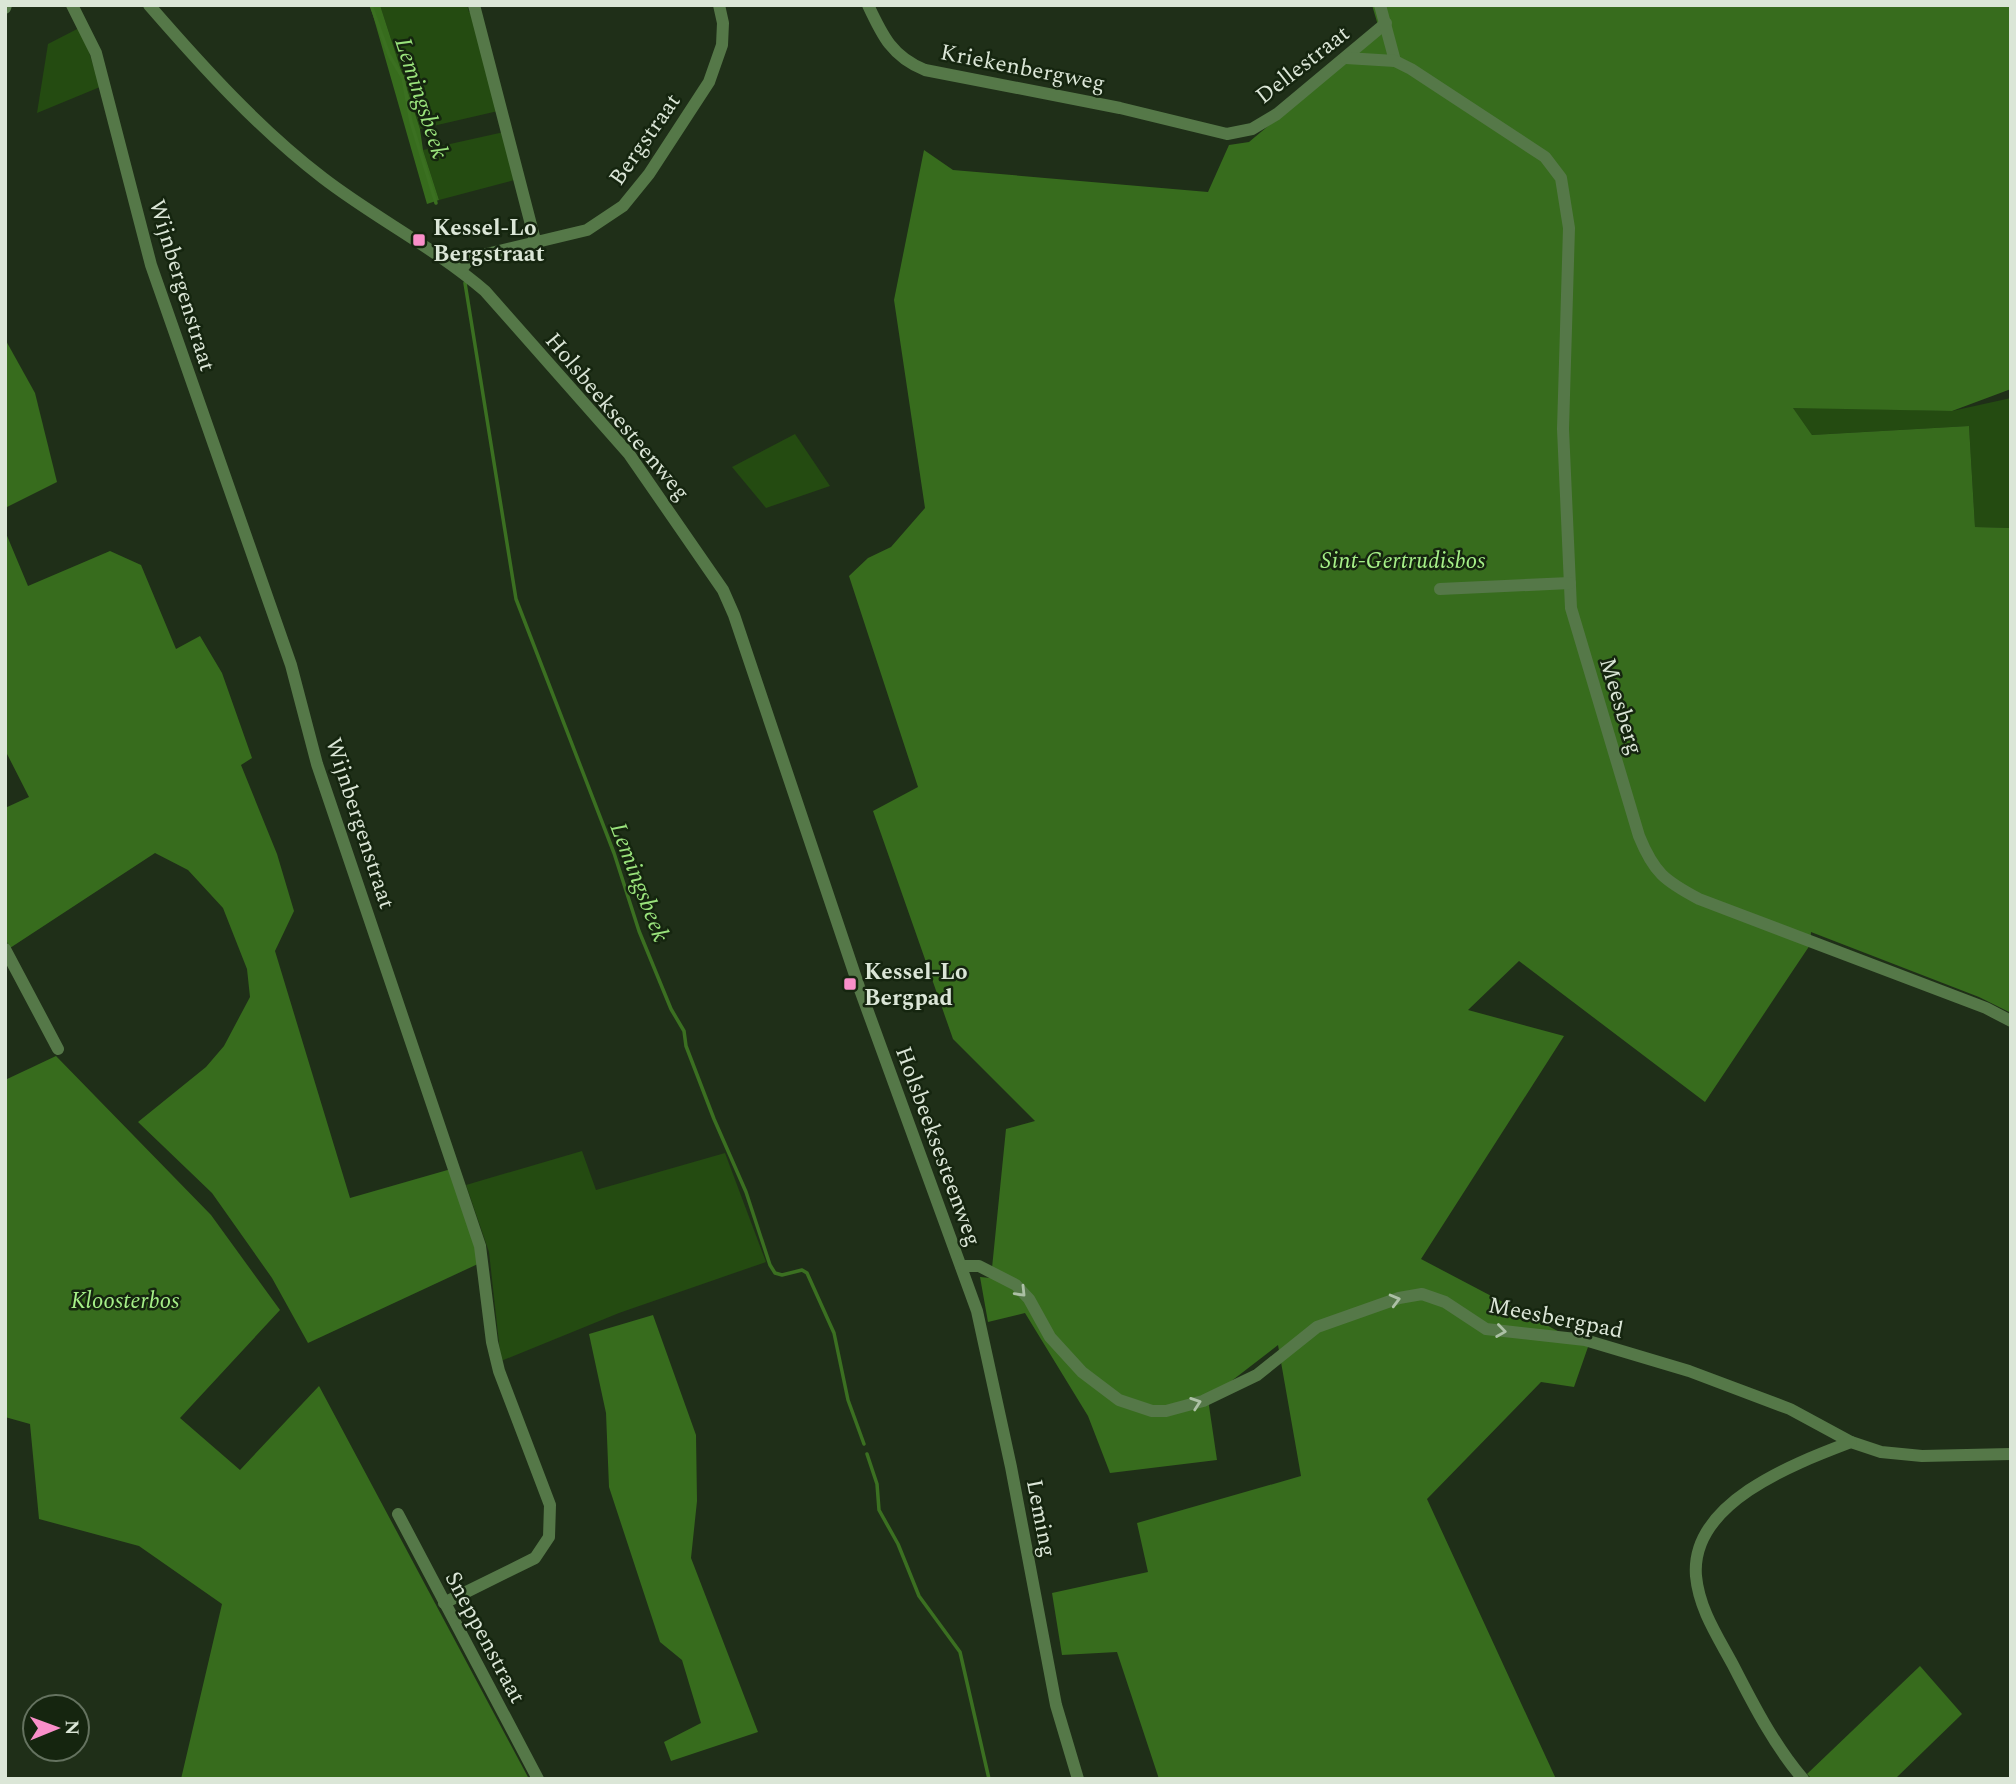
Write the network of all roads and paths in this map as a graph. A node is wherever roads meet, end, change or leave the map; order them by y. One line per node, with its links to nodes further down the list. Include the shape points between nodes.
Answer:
1 (72, 5): 22 (street, Wijnbergenstraat, via 96,52 151,265 291,665 317,764 480,1246 499,1371 550,1505 549,1537 535,1558)
2 (149, 5): 12 (street, Holsbeeksesteenweg, via 303,162 374,215)
3 (474, 5): 11 (street)
4 (868, 5): 10 (street, Kriekenbergweg, via 891,48 905,61 925,69)
5 (1380, 5): 7 (street)
6 (723, 6): 11 (street, Bergstraat, via 722,45 709,82 649,174 607,219)
7 (1386, 23): 8 (street, Dellestraat); 9 (street)
8 (1346, 58): 9 (street); 10 (street, Dellestraat, via 1277,114 1252,128 1227,134)
9 (1395, 61): 13 (street, Meesberg, via 1545,157 1561,178 1570,252 1563,429)
10 (1200, 125)
11 (536, 244): 12 (street, Bergstraat, via 470,258)
12 (461, 270): 18 (street, Holsbeeksesteenweg, via 485,291 629,454 723,590 859,987)
13 (1570, 583): 14 (street); 16 (street, Meesberg, via 1576,630 1639,836 1656,871 1699,899)
14 (1440, 589)
15 (5, 949): 17 (street)
16 (2011, 1021)
17 (58, 1049)
18 (961, 1266): 19 (street, Meesbergpad, one-way to 19, via 979,1266 1016,1285 1050,1337 1083,1372 1119,1400 1152,1411 1189,1406 1257,1375 1317,1328 1399,1298 1432,1296 1486,1329 1564,1337 1689,1371 1790,1409); 24 (street, Leming, via 977,1311 1008,1454 1056,1705)
19 (1851, 1442): 20 (street, Meesbergpad, via 1881,1452 1922,1456); 25 (street, via 1746,1491 1720,1513 1700,1544 1695,1574 1705,1614 1762,1720)
20 (2011, 1454)
21 (398, 1514): 22 (street, Sneppenstraat)
22 (444, 1603): 23 (street, Sneppenstraat)
23 (538, 1779)
24 (1079, 1779)
25 (1803, 1779)

